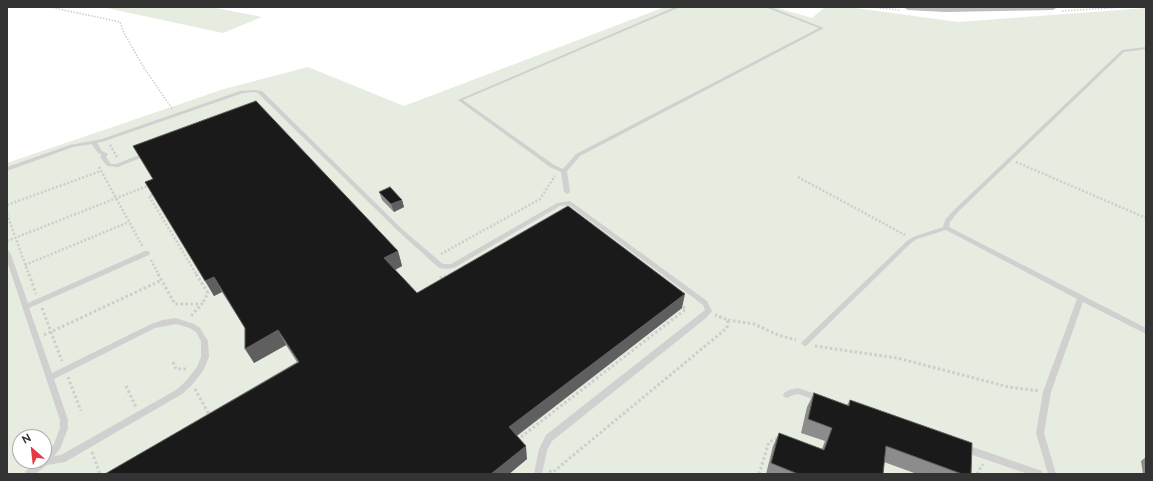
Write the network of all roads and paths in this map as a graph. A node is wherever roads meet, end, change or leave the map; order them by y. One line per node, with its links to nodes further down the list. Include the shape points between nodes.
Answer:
1 (50, 7): 8 (path, via 120,22 144,68)
2 (678, 7): 16 (lane, via 460,100 552,166)
3 (768, 7): 16 (lane, via 822,28 578,155)
4 (908, 7): 6 (street)
5 (1052, 7): 6 (street)
6 (965, 8)
7 (1146, 48): 12 (lane, via 1123,51)
8 (177, 115): 9 (lane); 30 (lane, via 242,92 260,92)
9 (107, 139): 10 (lane); 13 (path, via 118,157)
10 (94, 142): 13 (lane, via 100,152 105,154 103,157); 14 (lane, via 72,146)
11 (154, 151): 13 (lane, via 116,166 108,165)
12 (1010, 160): 22 (path); 24 (lane, via 956,211 947,221)
13 (106, 161): 15 (path, via 97,164)
14 (7, 169)
15 (101, 171): 19 (path); 20 (path)
16 (564, 171): 18 (lane); 30 (path, via 554,177 540,199)
17 (798, 177): 26 (path)
18 (567, 192)
19 (116, 198): 23 (path); 25 (path); 38 (path, via 154,184 158,192 149,196 208,294)
20 (7, 205)
21 (7, 214): 25 (path)
22 (1146, 218)
23 (129, 222): 29 (path); 31 (path)
24 (946, 228): 26 (lane); 36 (lane)
25 (16, 238): 27 (path); 31 (path)
26 (913, 239): 47 (lane)
27 (7, 241)
28 (7, 252): 32 (lane)
29 (147, 253): 35 (path); 37 (lane)
30 (432, 259): 41 (lane, via 446,268 452,266 559,204 570,203 705,303)
31 (26, 265): 32 (path); 37 (path)
32 (13, 270): 40 (lane)
33 (447, 274): 34 (path)
34 (440, 278)
35 (162, 280): 38 (path, via 175,304); 45 (path)
36 (1081, 298): 44 (lane); 54 (lane)
37 (39, 301): 40 (lane); 45 (path)
38 (202, 304): 43 (path)
39 (680, 304): 61 (path, via 686,309)
40 (26, 307): 46 (lane)
41 (707, 312): 42 (path); 66 (lane, via 549,438 543,449)
42 (728, 320): 47 (path, via 754,324); 66 (path, via 727,328 553,472)
43 (184, 323): 49 (lane, via 170,322 154,326); 50 (lane, via 198,330 205,341 205,357)
44 (1146, 331)
45 (51, 332): 46 (path); 49 (path)
46 (36, 338): 51 (lane)
47 (805, 343): 54 (path, via 822,348 897,358 1009,387)
48 (172, 362): 50 (path, via 176,368)
49 (65, 369): 51 (lane); 57 (path)
50 (200, 369): 52 (lane)
51 (50, 377): 64 (lane, via 64,420 64,428)
52 (188, 384): 58 (lane); 59 (path, via 195,388)
53 (126, 386): 58 (path)
54 (1047, 392): 70 (lane, via 1040,433)
55 (787, 395): 56 (lane, via 798,391)
56 (826, 400)
57 (81, 411)
58 (140, 416): 62 (lane)
59 (212, 419)
60 (780, 437): 68 (path, via 769,442)
61 (515, 442)
62 (89, 444): 65 (lane, via 62,459); 67 (path)
63 (958, 446): 69 (lane)
64 (52, 452)
65 (52, 460)
66 (538, 472)
67 (100, 474)
68 (759, 474)
69 (1039, 474)
70 (1052, 474)

